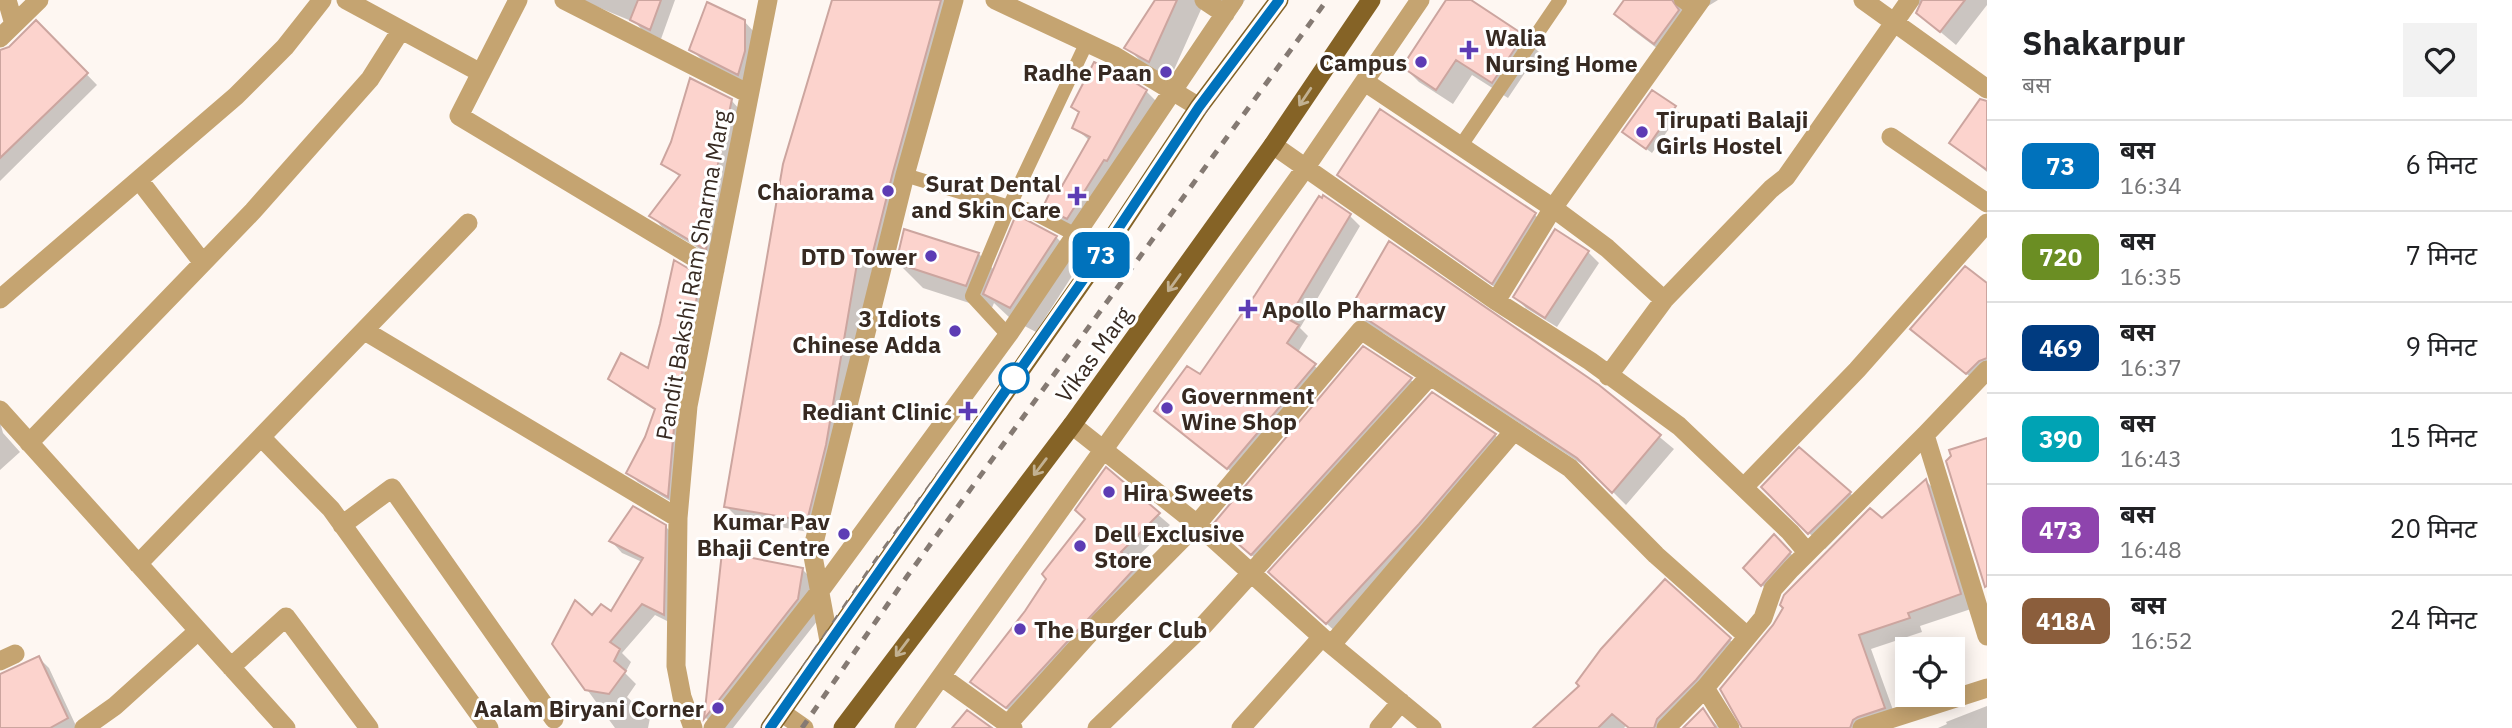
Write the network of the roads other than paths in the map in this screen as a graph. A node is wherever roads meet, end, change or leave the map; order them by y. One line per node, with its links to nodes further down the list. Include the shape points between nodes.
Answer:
1 (7, 0): 22 (street)
2 (39, 0): 22 (street)
3 (322, 0): 35 (street, via 285,47 236,96)
4 (346, 0): 21 (street)
5 (518, 0): 24 (street)
6 (564, 0): 28 (street)
7 (768, 0): 28 (street, Pandit Bakshi Ram Sharma Marg)
8 (954, 0): 34 (street)
9 (995, 0): 18 (street)
10 (1204, 0): 19 (street)
11 (1279, 0): 29 (main road)
12 (1371, 0): 31 (main road, Vikas Marg, one-way to 31)
13 (1420, 0): 25 (street)
14 (1560, 0): 32 (lane)
15 (1863, 0): 20 (street)
16 (1910, 0): 20 (street)
17 (1692, 3): 38 (street)
18 (1026, 7): 23 (street)
19 (1229, 7): 27 (street)
20 (1894, 22): 26 (street); 45 (street, via 1786,177)
21 (401, 30): 24 (street); 42 (street, via 370,79)
22 (7, 31)
23 (1086, 44): 27 (street); 37 (lane)
24 (481, 73): 43 (street, via 459,117)
25 (1364, 82): 32 (street); 33 (street)
26 (1987, 89)
27 (1173, 90): 29 (street); 41 (street)
28 (749, 94): 43 (street, Pandit Bakshi Ram Sharma Marg)
29 (1199, 107): 71 (main road)
30 (1891, 137): 36 (street)
31 (1273, 145): 33 (street); 53 (main road, Vikas Marg, one-way to 53)
32 (1460, 147): 38 (street)
33 (1306, 167): 46 (street); 58 (street)
34 (905, 175): 37 (lane); 66 (street, via 812,551)
35 (139, 180): 42 (street); 44 (street)
36 (1987, 203)
37 (1009, 207): 41 (lane, via 1027,209); 48 (lane, via 972,296)
38 (1553, 208): 45 (street, via 1607,248); 46 (street)
39 (468, 223): 47 (street)
40 (1987, 223): 59 (street, via 1857,370)
41 (1076, 235): 48 (street)
42 (203, 263): 57 (street)
43 (715, 270): 60 (street, Pandit Bakshi Ram Sharma Marg, via 688,406)
44 (0, 299)
45 (1664, 300): 51 (street)
46 (1496, 301): 51 (street)
47 (365, 331): 56 (street); 60 (street)
48 (1008, 335): 66 (street)
49 (1987, 370): 55 (street)
50 (1430, 376): 54 (street); 61 (street, via 1361,330); 65 (street)
51 (1608, 376): 59 (street, via 1679,426)
52 (0, 411): 57 (street)
53 (1072, 425): 58 (street); 88 (main road, Vikas Marg, one-way to 88)
54 (1514, 431): 68 (street, via 1570,468 1656,555); 70 (street)
55 (1926, 435): 63 (street); 69 (street)
56 (261, 437): 62 (street); 64 (street)
57 (29, 443): 64 (street)
58 (1103, 450): 61 (street); 73 (street)
59 (1744, 487): 63 (street)
60 (678, 518): 81 (street, Pandit Bakshi Ram Sharma Marg, via 676,666)
61 (1197, 524): 65 (street); 80 (street, via 1099,623)
62 (342, 525): 78 (street, via 392,488); 85 (street)
63 (1807, 552): 68 (street, via 1773,589 1763,618)
64 (138, 564): 67 (street)
65 (1251, 572): 70 (street); 90 (street, via 1203,626)
66 (820, 591): 71 (street); 86 (street)
67 (198, 631): 72 (street); 82 (street)
68 (1748, 636): 74 (street)
69 (1987, 636)
70 (1328, 640): 76 (street); 91 (street)
71 (829, 641): 79 (main road)
72 (231, 667): 83 (street); 84 (street, via 286,617)
73 (942, 677): 80 (street); 89 (street)
74 (1705, 688): 94 (street); 95 (street)
75 (1987, 688): 77 (street)
76 (1401, 702): 92 (street); 93 (street)
77 (1918, 710): 96 (street); 97 (street)
78 (554, 719)
79 (775, 720): 87 (street)
80 (1011, 726)
81 (692, 727)
82 (84, 728)
83 (286, 728)
84 (369, 728)
85 (489, 728)
86 (713, 728)
87 (804, 728)
88 (843, 728)
89 (904, 728)
90 (1097, 728)
91 (1241, 728)
92 (1379, 728)
93 (1432, 728)
94 (1666, 728)
95 (1730, 728)
96 (1862, 728)
97 (1893, 728)

